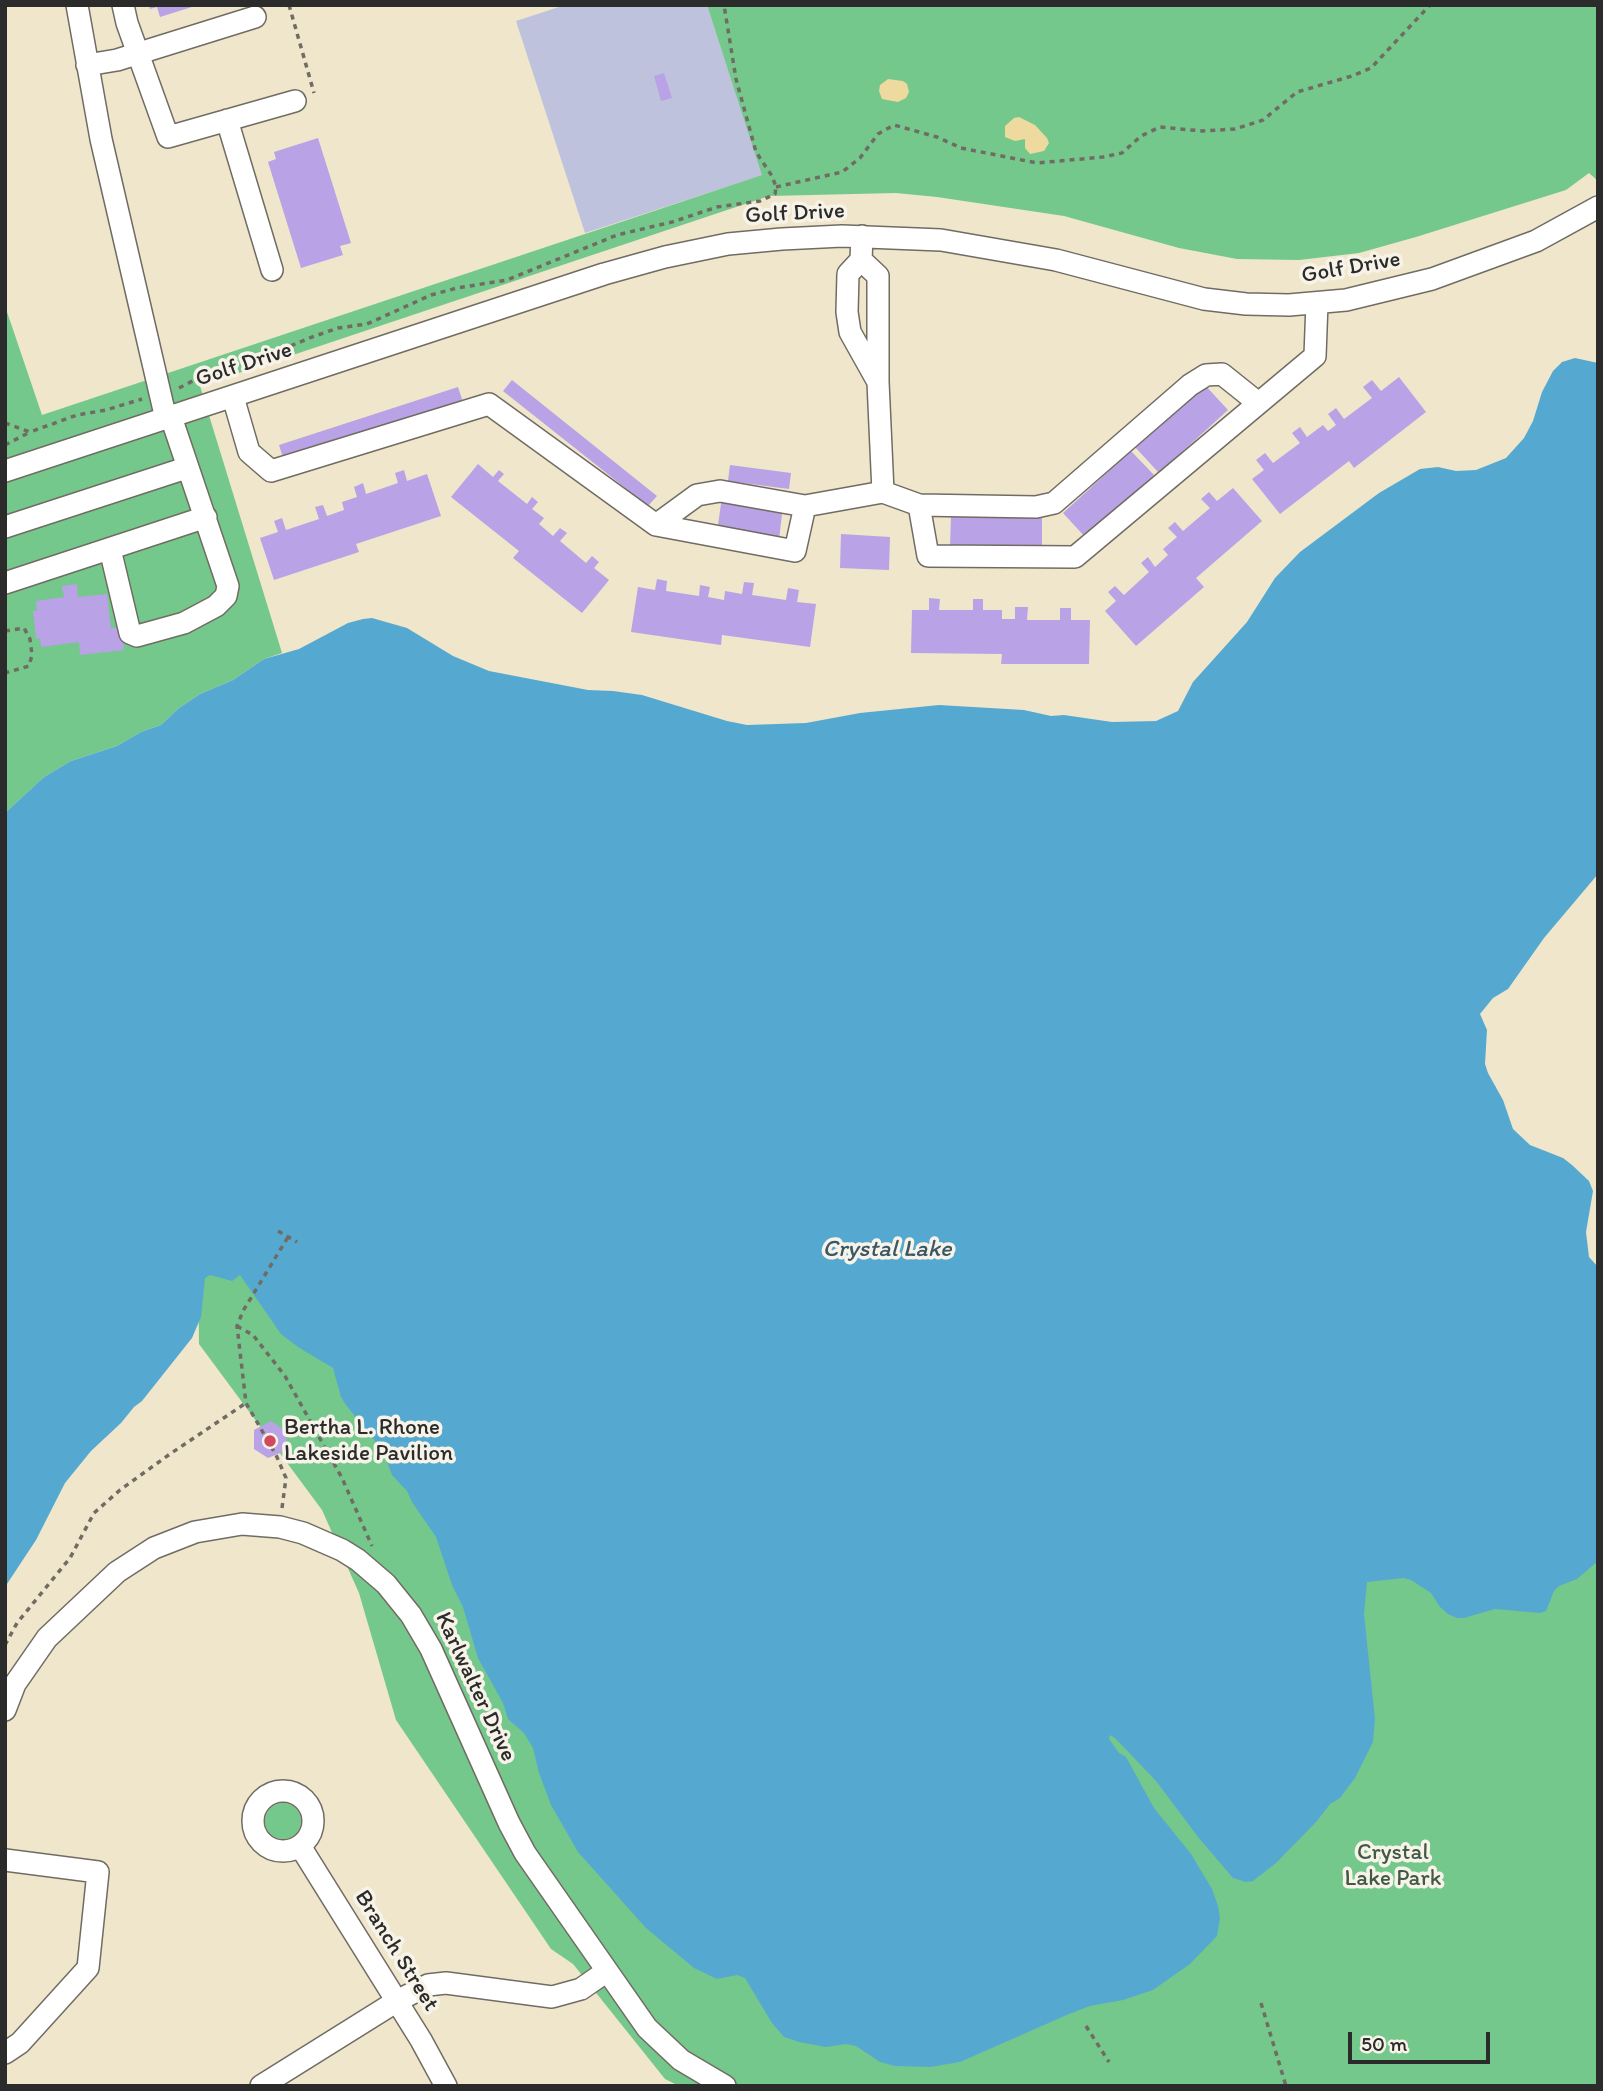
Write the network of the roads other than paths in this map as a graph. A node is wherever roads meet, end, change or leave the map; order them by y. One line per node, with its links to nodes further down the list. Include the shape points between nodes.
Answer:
1 (77, 5): 5 (street)
2 (123, 5): 4 (street)
3 (255, 17): 4 (street)
4 (139, 54): 5 (street); 7 (street, via 168,137)
5 (87, 65): 16 (street)
6 (295, 101): 7 (street)
7 (227, 120): 11 (street)
8 (1598, 207): 12 (street, Golf Drive, via 1536,241 1456,271 1375,294)
9 (862, 236): 10 (street); 12 (street, Golf Drive, via 1002,249 1211,300); 14 (street, Golf Drive, via 755,241 650,261)
10 (861, 260): 13 (street, via 878,276); 13 (street, via 848,274 847,312 850,332)
11 (272, 270)
12 (1317, 303): 15 (street, via 1315,356)
13 (878, 382): 19 (street)
14 (233, 397): 16 (street, Golf Drive); 23 (street, via 249,452 271,471 489,404)
15 (1256, 402): 20 (street, via 1222,374 1206,375 1054,503 1036,507); 20 (street, via 1075,557 928,556)
16 (168, 418): 17 (street); 18 (street, Golf Drive)
17 (187, 468): 22 (street); 24 (street)
18 (5, 471)
19 (883, 492): 20 (street); 21 (street)
20 (919, 505)
21 (805, 506): 23 (street, via 720,491 697,495); 23 (street, via 795,551)
22 (206, 517): 25 (street); 25 (street, via 228,586 226,596 184,623 144,636 130,633)
23 (656, 525)
24 (5, 527)
25 (110, 549): 26 (street)
26 (5, 583)
27 (5, 1710): 30 (street, Karlwalter Drive, via 15,1684 47,1638 135,1559 175,1538 211,1528 242,1524 303,1533 342,1550 400,1599 422,1632 516,1838)
28 (300, 1846): 31 (street, Branch Street)
29 (5, 1860): 32 (street, via 97,1872 88,1968 20,2043)
30 (607, 1971): 31 (street, via 581,1989 558,1996 446,1983); 35 (street, Karlwalter Drive, via 664,2045)
31 (397, 2001): 33 (street); 34 (street, Branch Street)
32 (5, 2053)
33 (261, 2086)
34 (446, 2086)
35 (725, 2086)

